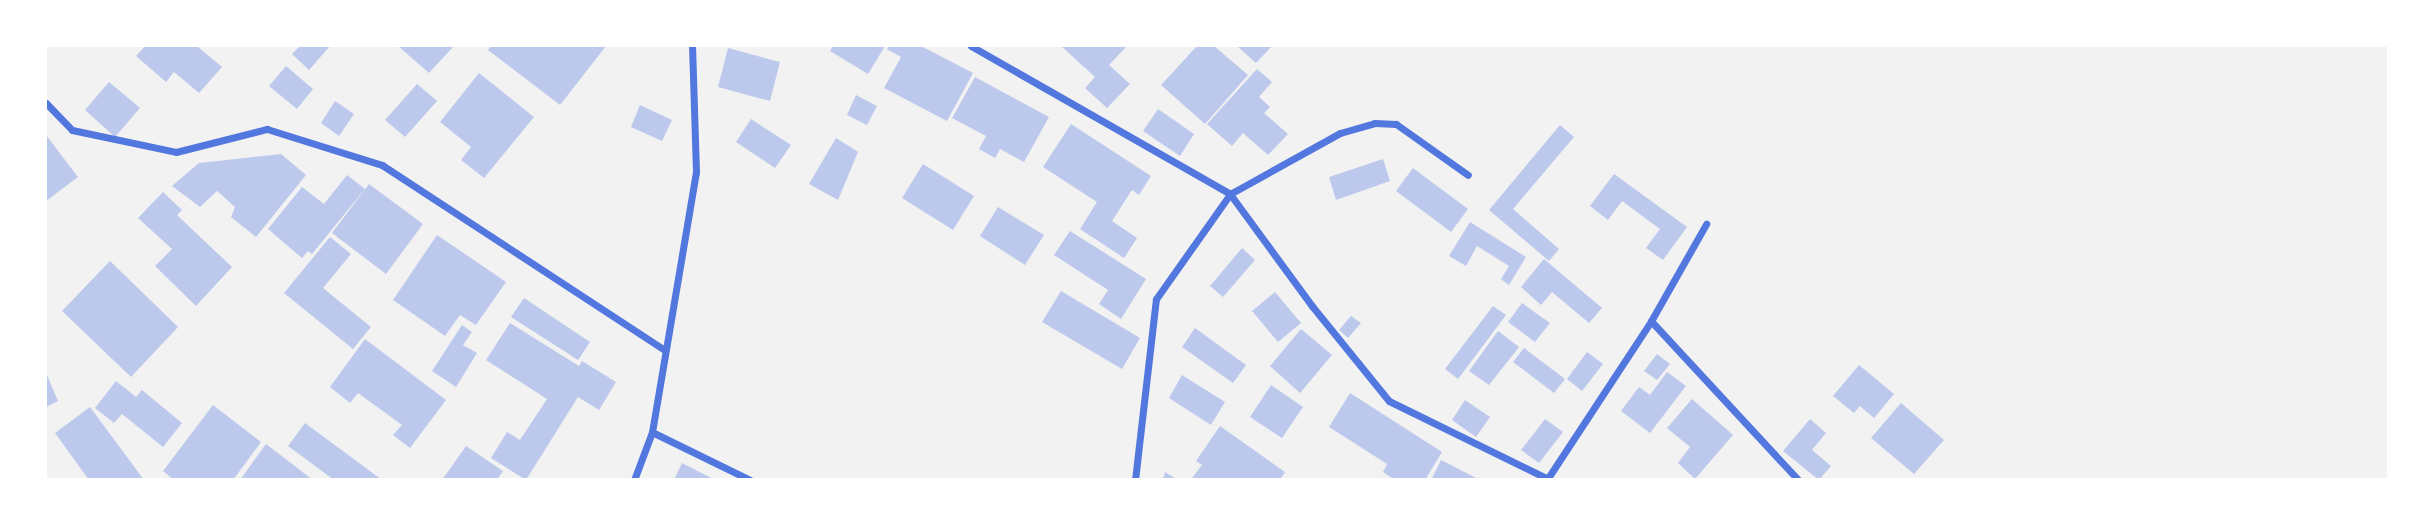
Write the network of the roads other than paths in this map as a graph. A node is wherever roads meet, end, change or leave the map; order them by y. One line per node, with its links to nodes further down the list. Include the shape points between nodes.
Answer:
1 (692, 46): 8 (street, via 696,172)
2 (971, 46): 5 (street)
3 (46, 103): 8 (street, via 72,130 176,152 267,129 382,165)
4 (1468, 175): 5 (street, via 1396,124 1375,123 1340,133)
5 (1230, 194): 10 (street, via 1389,401); 13 (street, via 1156,299)
6 (1706, 224): 7 (street)
7 (1651, 321): 10 (street); 14 (street)
8 (665, 349): 9 (street)
9 (652, 432): 11 (street); 12 (street)
10 (1549, 479)
11 (634, 480)
12 (750, 480)
13 (1135, 480)
14 (1798, 480)

